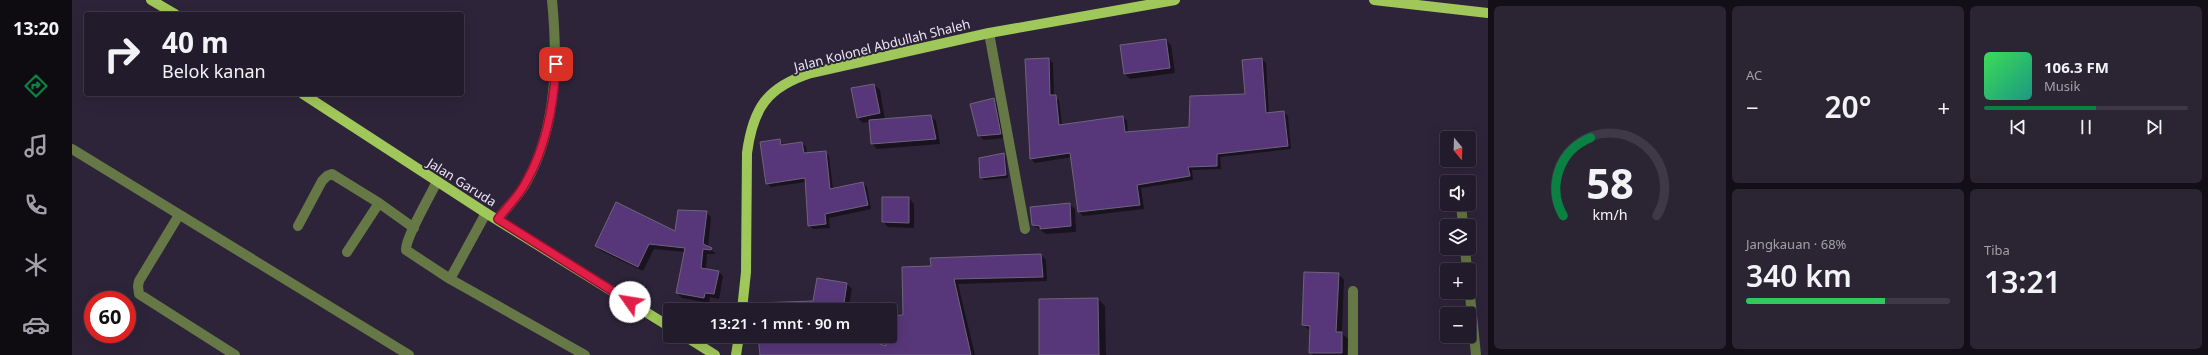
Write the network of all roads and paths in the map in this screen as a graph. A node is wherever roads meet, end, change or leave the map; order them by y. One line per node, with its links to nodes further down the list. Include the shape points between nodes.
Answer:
1 (151, 0): 6 (main road)
2 (552, 0): 15 (street, via 555,84 543,142 525,184)
3 (1175, 0): 8 (main road, Jalan Kolonel Abdullah Shaleh)
4 (1374, 0): 5 (main road)
5 (1395, 1): 7 (main road)
6 (172, 12)
7 (1488, 13)
8 (989, 33): 18 (street); 23 (main road, Jalan Kolonel Abdullah Shaleh, via 811,73 784,83 768,96 754,120 747,153 746,272)
9 (306, 96): 11 (main road, Jalan Garuda)
10 (72, 149): 14 (street)
11 (437, 181): 13 (main road, Jalan Garuda); 17 (street)
12 (379, 203): 16 (street, via 332,174 322,181); 17 (street); 19 (street)
13 (486, 213): 15 (main road, Jalan Garuda); 20 (street)
14 (179, 216): 27 (street, via 139,281 139,294); 28 (street)
15 (498, 219): 24 (main road, Jalan Garuda)
16 (298, 226)
17 (414, 228): 20 (street, via 406,250)
18 (1025, 229)
19 (347, 252)
20 (450, 279): 29 (street)
21 (1353, 291): 32 (street)
22 (1470, 299): 33 (street)
23 (743, 303)
24 (663, 323)
25 (696, 343): 30 (main road)
26 (738, 343): 31 (main road)
27 (235, 355)
28 (409, 355)
29 (585, 355)
30 (715, 355)
31 (736, 355)
32 (1352, 355)
33 (1476, 355)

